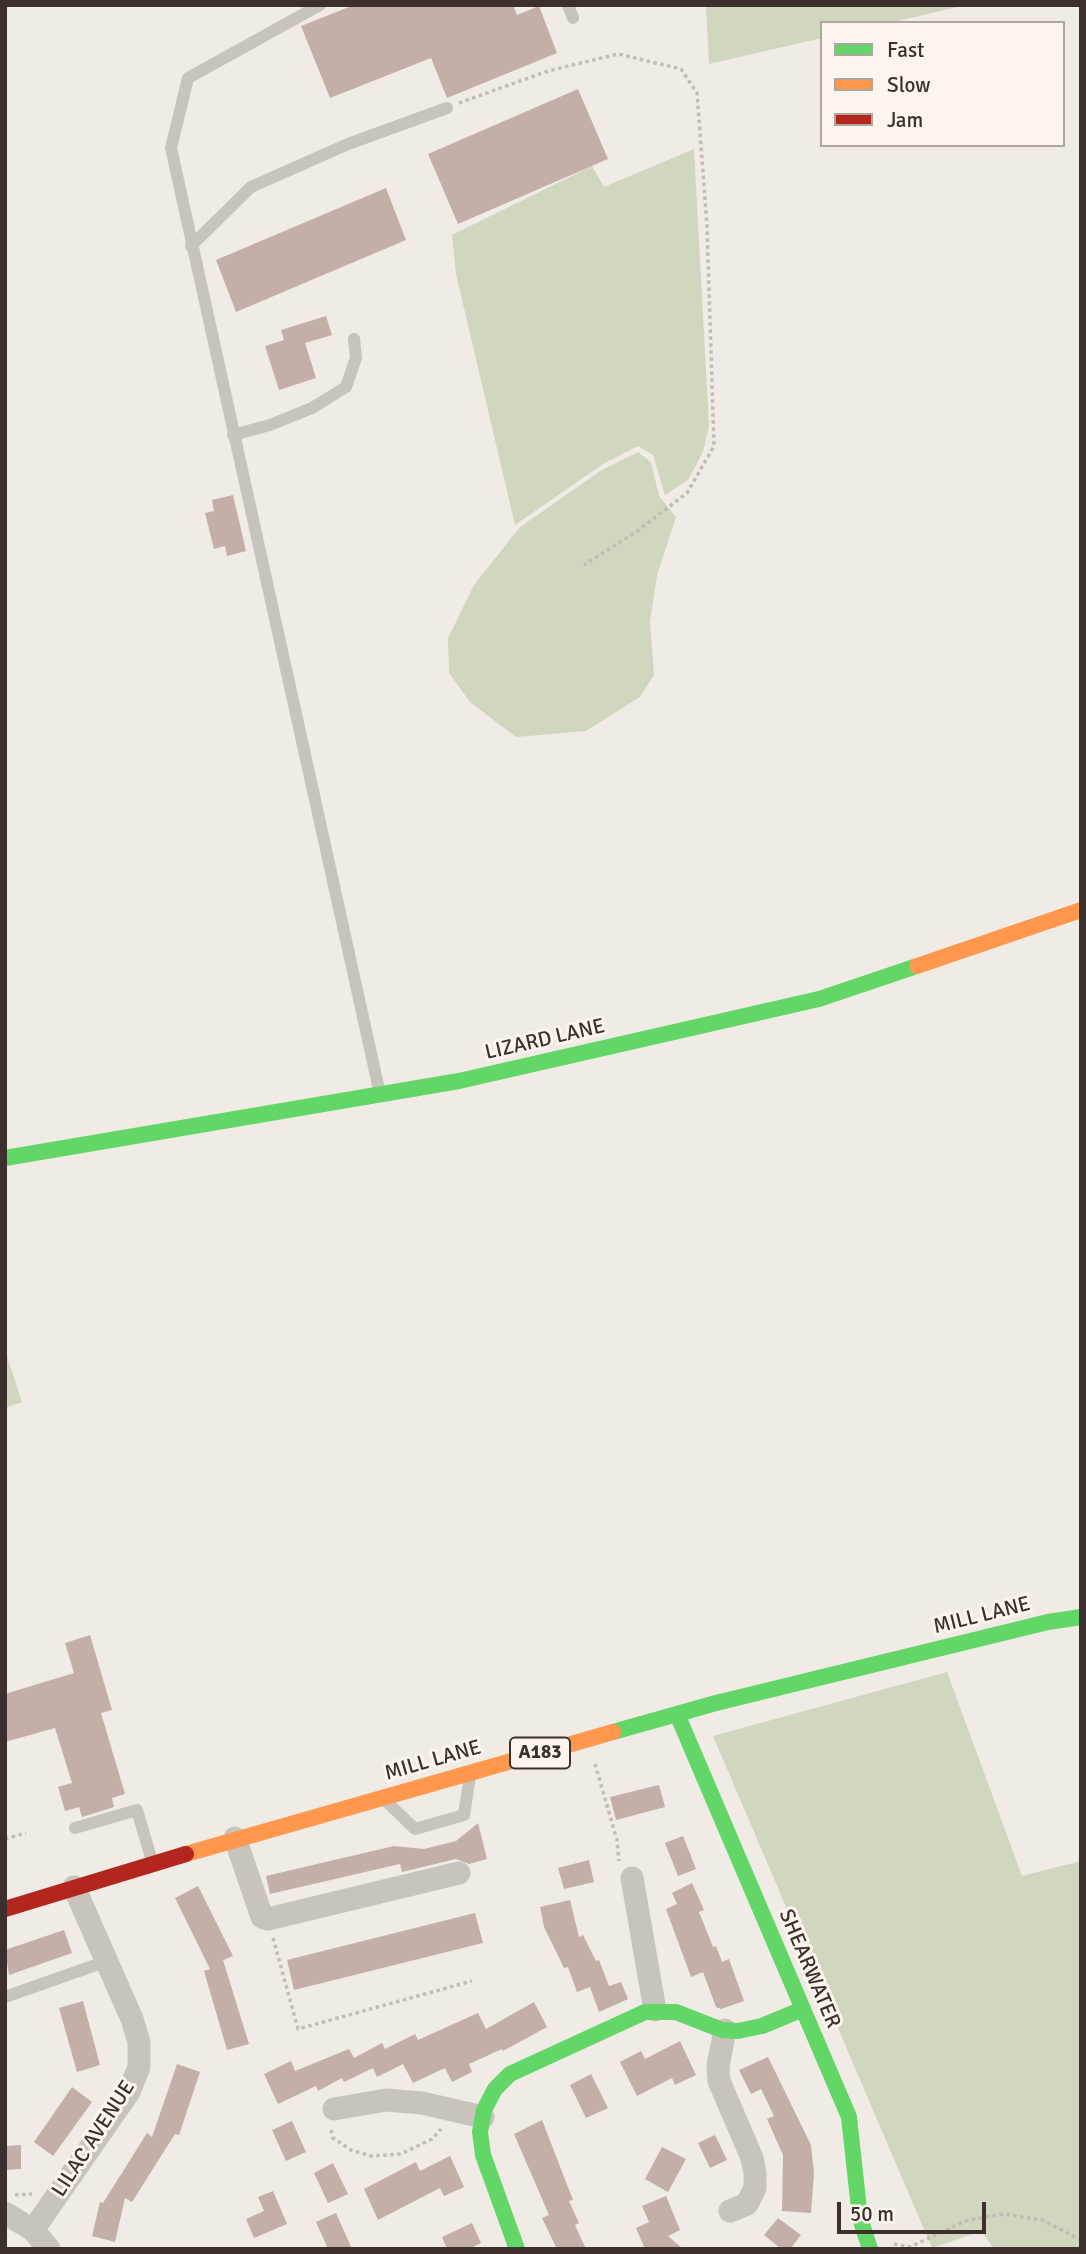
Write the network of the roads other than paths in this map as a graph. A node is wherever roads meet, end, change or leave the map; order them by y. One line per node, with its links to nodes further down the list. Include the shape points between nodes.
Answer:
1 (320, 5): 3 (lane, via 188,78 171,148)
2 (447, 107): 3 (lane, via 251,187)
3 (191, 246): 5 (lane)
4 (354, 339): 5 (lane, via 356,358 346,387 312,408)
5 (233, 435): 7 (lane)
6 (1081, 910): 7 (street, LIZARD LANE, via 819,999 459,1081)
7 (380, 1094): 8 (street, LIZARD LANE)
8 (5, 1158)
9 (1081, 1617): 10 (street, MILL LANE / A183)
10 (677, 1714): 11 (street, MILL LANE / A183); 22 (street, SHEARWATER)
11 (470, 1772): 12 (street, MILL LANE / A183); 12 (lane, via 464,1815 415,1829)
12 (381, 1797): 14 (street, MILL LANE / A183)
13 (75, 1828): 15 (lane, via 137,1810)
14 (235, 1838): 15 (street, MILL LANE / A183); 16 (street, via 262,1917 268,1919)
15 (153, 1863): 18 (street, MILL LANE / A183)
16 (458, 1873)
17 (632, 1878): 23 (street)
18 (74, 1887): 19 (street, MILL LANE / A183); 20 (street, LILAC AVENUE)
19 (5, 1909)
20 (107, 1961): 21 (lane); 29 (street, LILAC AVENUE, via 139,2042 139,2067 129,2092)
21 (5, 1997)
22 (803, 2009): 24 (street, via 750,2030); 30 (street, SHEARWATER, via 849,2117 859,2210)
23 (655, 2010): 24 (street, via 676,2012); 26 (street, via 510,2074 495,2089)
24 (725, 2030): 27 (street, via 719,2081 755,2173 755,2188 747,2204)
25 (334, 2109): 26 (street, via 386,2100)
26 (483, 2117): 32 (street, via 483,2155)
27 (730, 2211)
28 (5, 2213): 29 (street)
29 (33, 2230): 31 (street)
30 (869, 2244)
31 (49, 2249)
32 (517, 2249)

